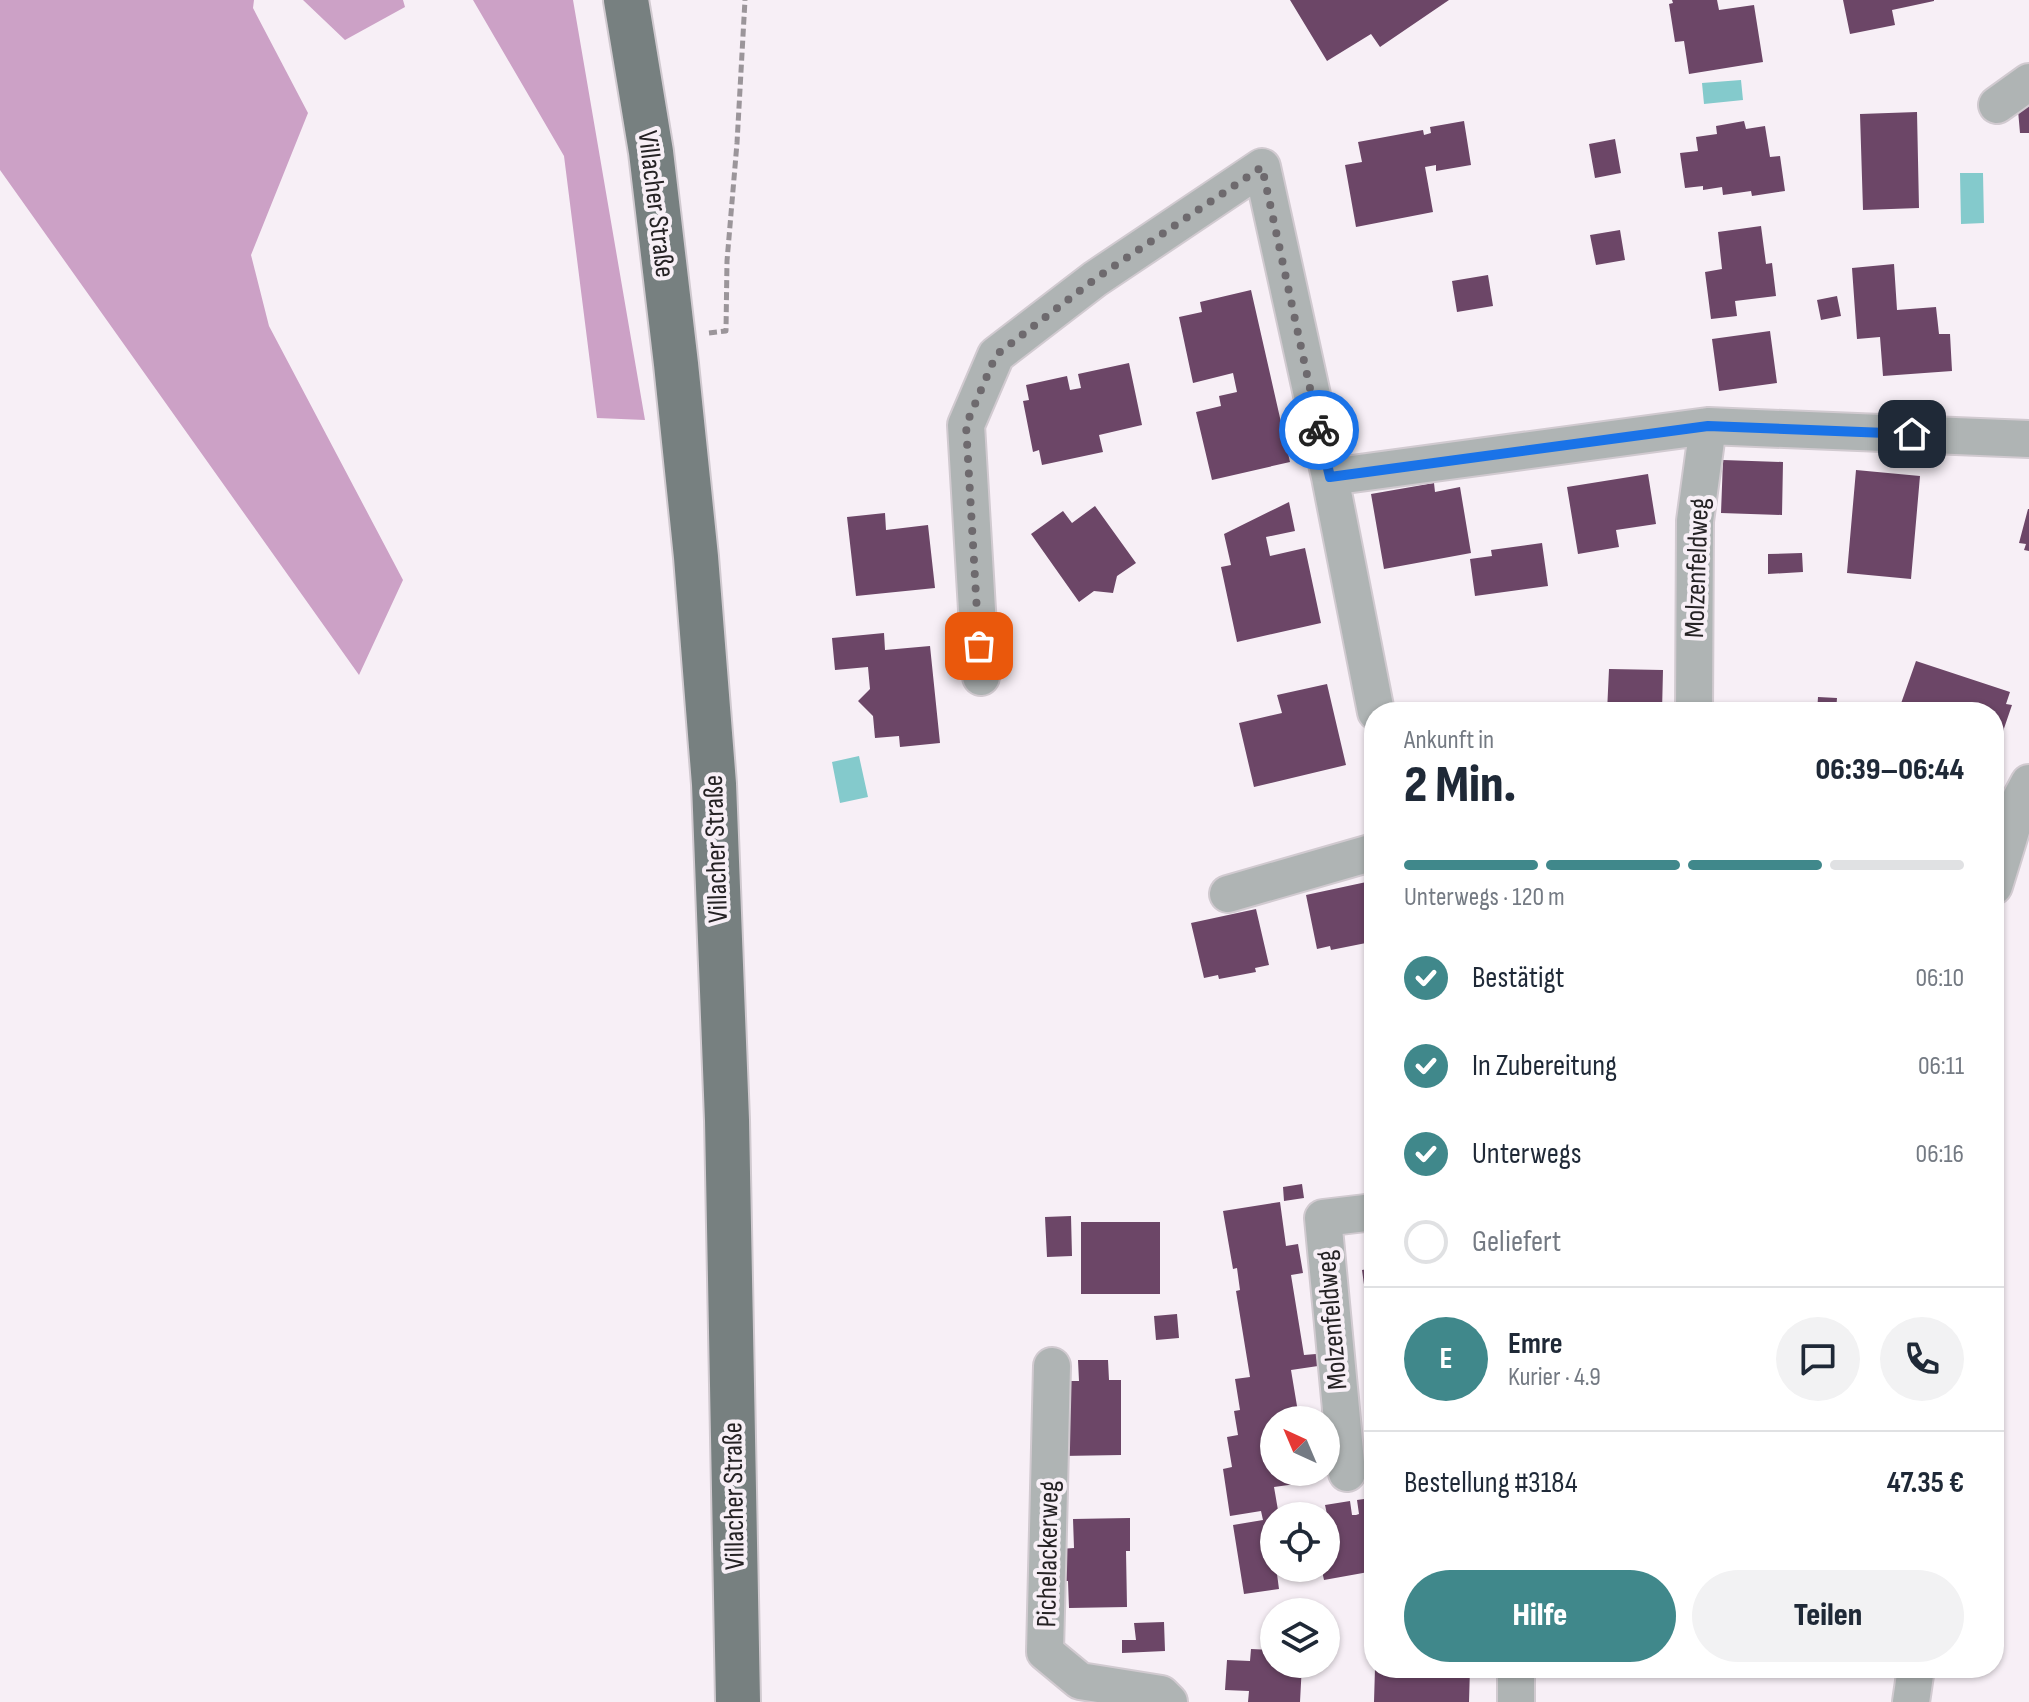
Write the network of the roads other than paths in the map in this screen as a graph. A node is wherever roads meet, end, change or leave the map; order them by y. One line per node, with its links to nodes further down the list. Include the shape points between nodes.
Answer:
1 (626, 0): 19 (main road, Villacher Straße, via 673,337 714,784 727,1120)
2 (2029, 82): 3 (street)
3 (1997, 105)
4 (1708, 426): 5 (street); 6 (street); 9 (street, Molzenfeldweg, via 1695,521)
5 (2029, 439)
6 (1330, 477): 7 (street, via 1262,167 1095,279 996,355 966,425); 8 (street)
7 (981, 677)
8 (1374, 702)
9 (1694, 702)
10 (2029, 783): 11 (street)
11 (2004, 853)
12 (1364, 855): 13 (street)
13 (1228, 894)
14 (1364, 1213): 16 (street, Molzenfeldweg, via 1323,1218)
15 (1052, 1366): 20 (street, Pichelackerweg, via 1045,1652 1080,1681 1161,1694)
16 (1347, 1473)
17 (1516, 1678): 21 (street)
18 (1915, 1678): 22 (street)
19 (738, 1702)
20 (1169, 1702)
21 (1516, 1702)
22 (1911, 1702)

